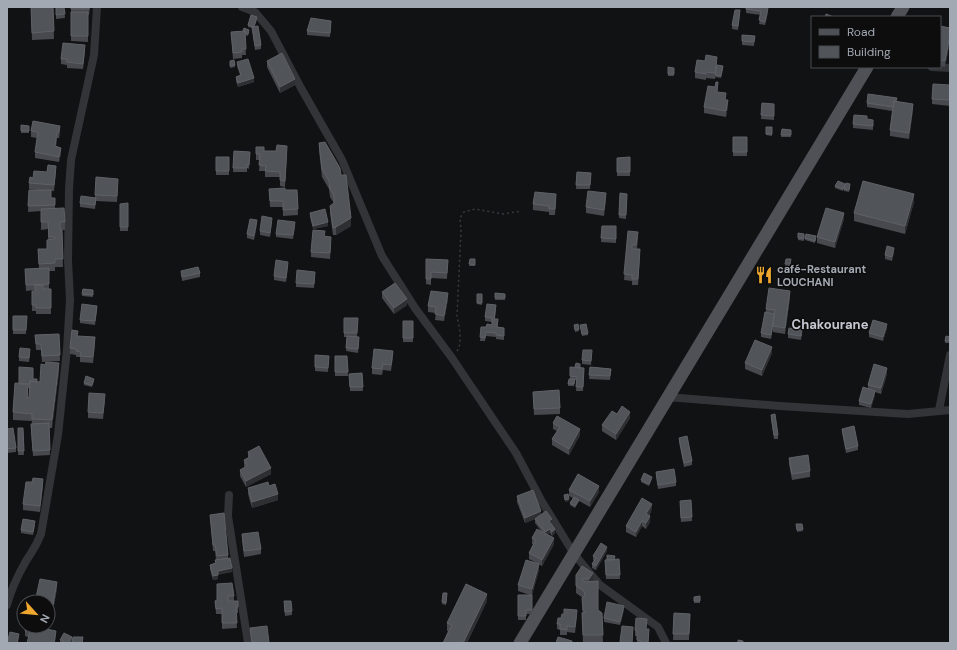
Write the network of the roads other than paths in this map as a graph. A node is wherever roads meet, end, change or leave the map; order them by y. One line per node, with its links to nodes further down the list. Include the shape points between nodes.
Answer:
1 (97, 7): 12 (street, via 94,55 71,160 68,260 70,300 58,436 41,534 11,590)
2 (242, 7): 11 (street, via 255,12 271,31 342,160 382,256 516,453)
3 (903, 7): 4 (main road)
4 (898, 16)
5 (866, 68): 7 (main road)
6 (950, 355): 8 (street)
7 (667, 397): 8 (street, via 908,414); 11 (main road)
8 (939, 410): 9 (street)
9 (950, 410)
10 (229, 495): 13 (street, via 228,516)
11 (574, 554): 14 (main road); 15 (street, via 600,585 658,627)
12 (7, 605)
13 (248, 643)
14 (520, 643)
15 (666, 643)

